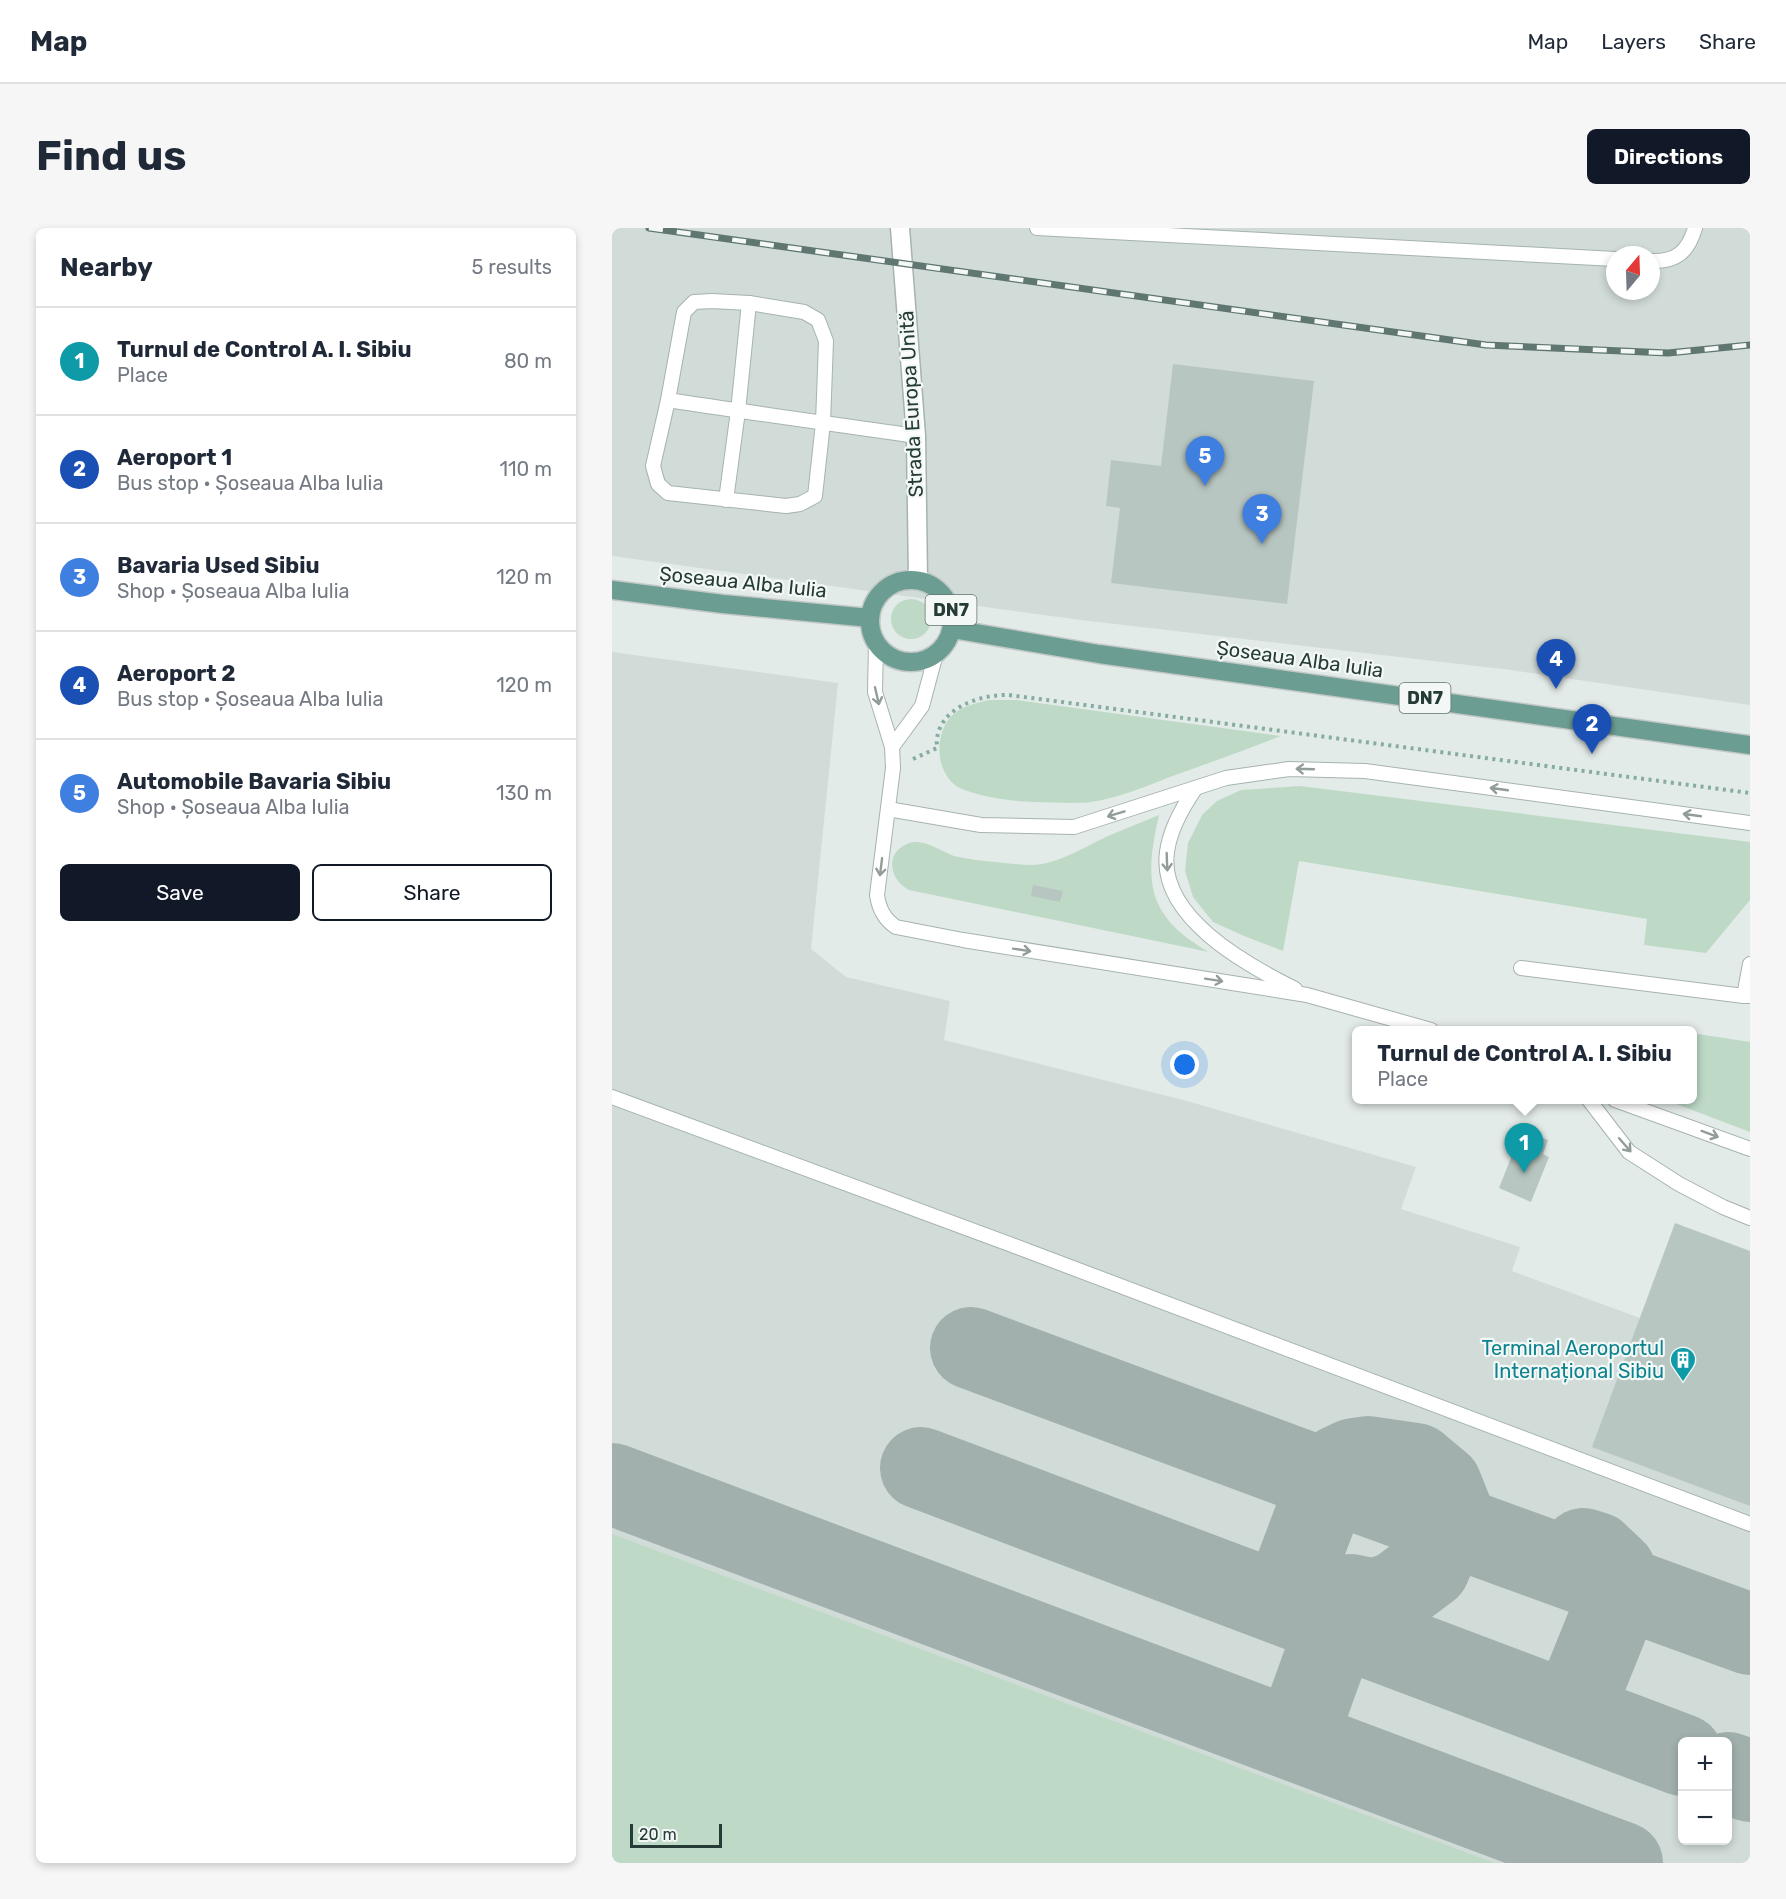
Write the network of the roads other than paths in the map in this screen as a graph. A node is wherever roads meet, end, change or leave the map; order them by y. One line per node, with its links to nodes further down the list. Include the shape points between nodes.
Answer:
1 (900, 228): 10 (street, Strada Europa Unită)
2 (1037, 228): 4 (lane)
3 (1695, 228): 5 (lane, via 1678,257)
4 (1606, 259)
5 (1660, 262)
6 (749, 303): 7 (lane, via 694,302 684,312); 8 (lane); 9 (lane, via 804,312 818,320 826,341)
7 (668, 400): 8 (lane); 11 (lane, via 653,466 658,484 668,493)
8 (738, 411): 9 (lane); 11 (lane)
9 (823, 423): 10 (lane); 11 (lane, via 814,496 786,506)
10 (916, 436): 12 (street, Strada Europa Unită)
11 (726, 500)
12 (918, 580): 14 (main road, DN7, via 891,584 872,605); 15 (main road, DN7, via 931,584 949,603)
13 (612, 590): 14 (main road, Șoseaua Alba Iulia)
14 (870, 618): 16 (main road)
15 (952, 629): 17 (main road, DN7); 18 (main road, Șoseaua Alba Iulia / DN7, via 1099,654)
16 (876, 643): 17 (main road, DN7, via 888,655 904,662 921,661); 19 (lane, one-way to 19, via 874,692)
17 (936, 654): 19 (lane, via 922,706)
18 (1750, 745)
19 (892, 747): 21 (lane)
20 (1195, 789): 21 (lane, one-way to 21, via 1074,827 981,825); 22 (lane, one-way to 20, via 1365,771 1289,769 1226,778); 25 (lane, one-way to 25, via 1171,832 1167,854 1173,888 1202,930 1237,957)
21 (888, 809): 25 (lane, one-way to 25, via 877,895 882,913 896,927)
22 (1750, 823)
23 (1750, 964): 26 (lane)
24 (1521, 968): 26 (lane)
25 (1307, 995): 27 (lane)
26 (1747, 996)
27 (1417, 1026)
28 (612, 1097): 33 (lane)
29 (1592, 1104): 32 (lane, one-way to 32, via 1629,1152 1679,1184)
30 (1626, 1104): 31 (lane, one-way to 31)
31 (1750, 1149)
32 (1750, 1218)
33 (1750, 1524)

